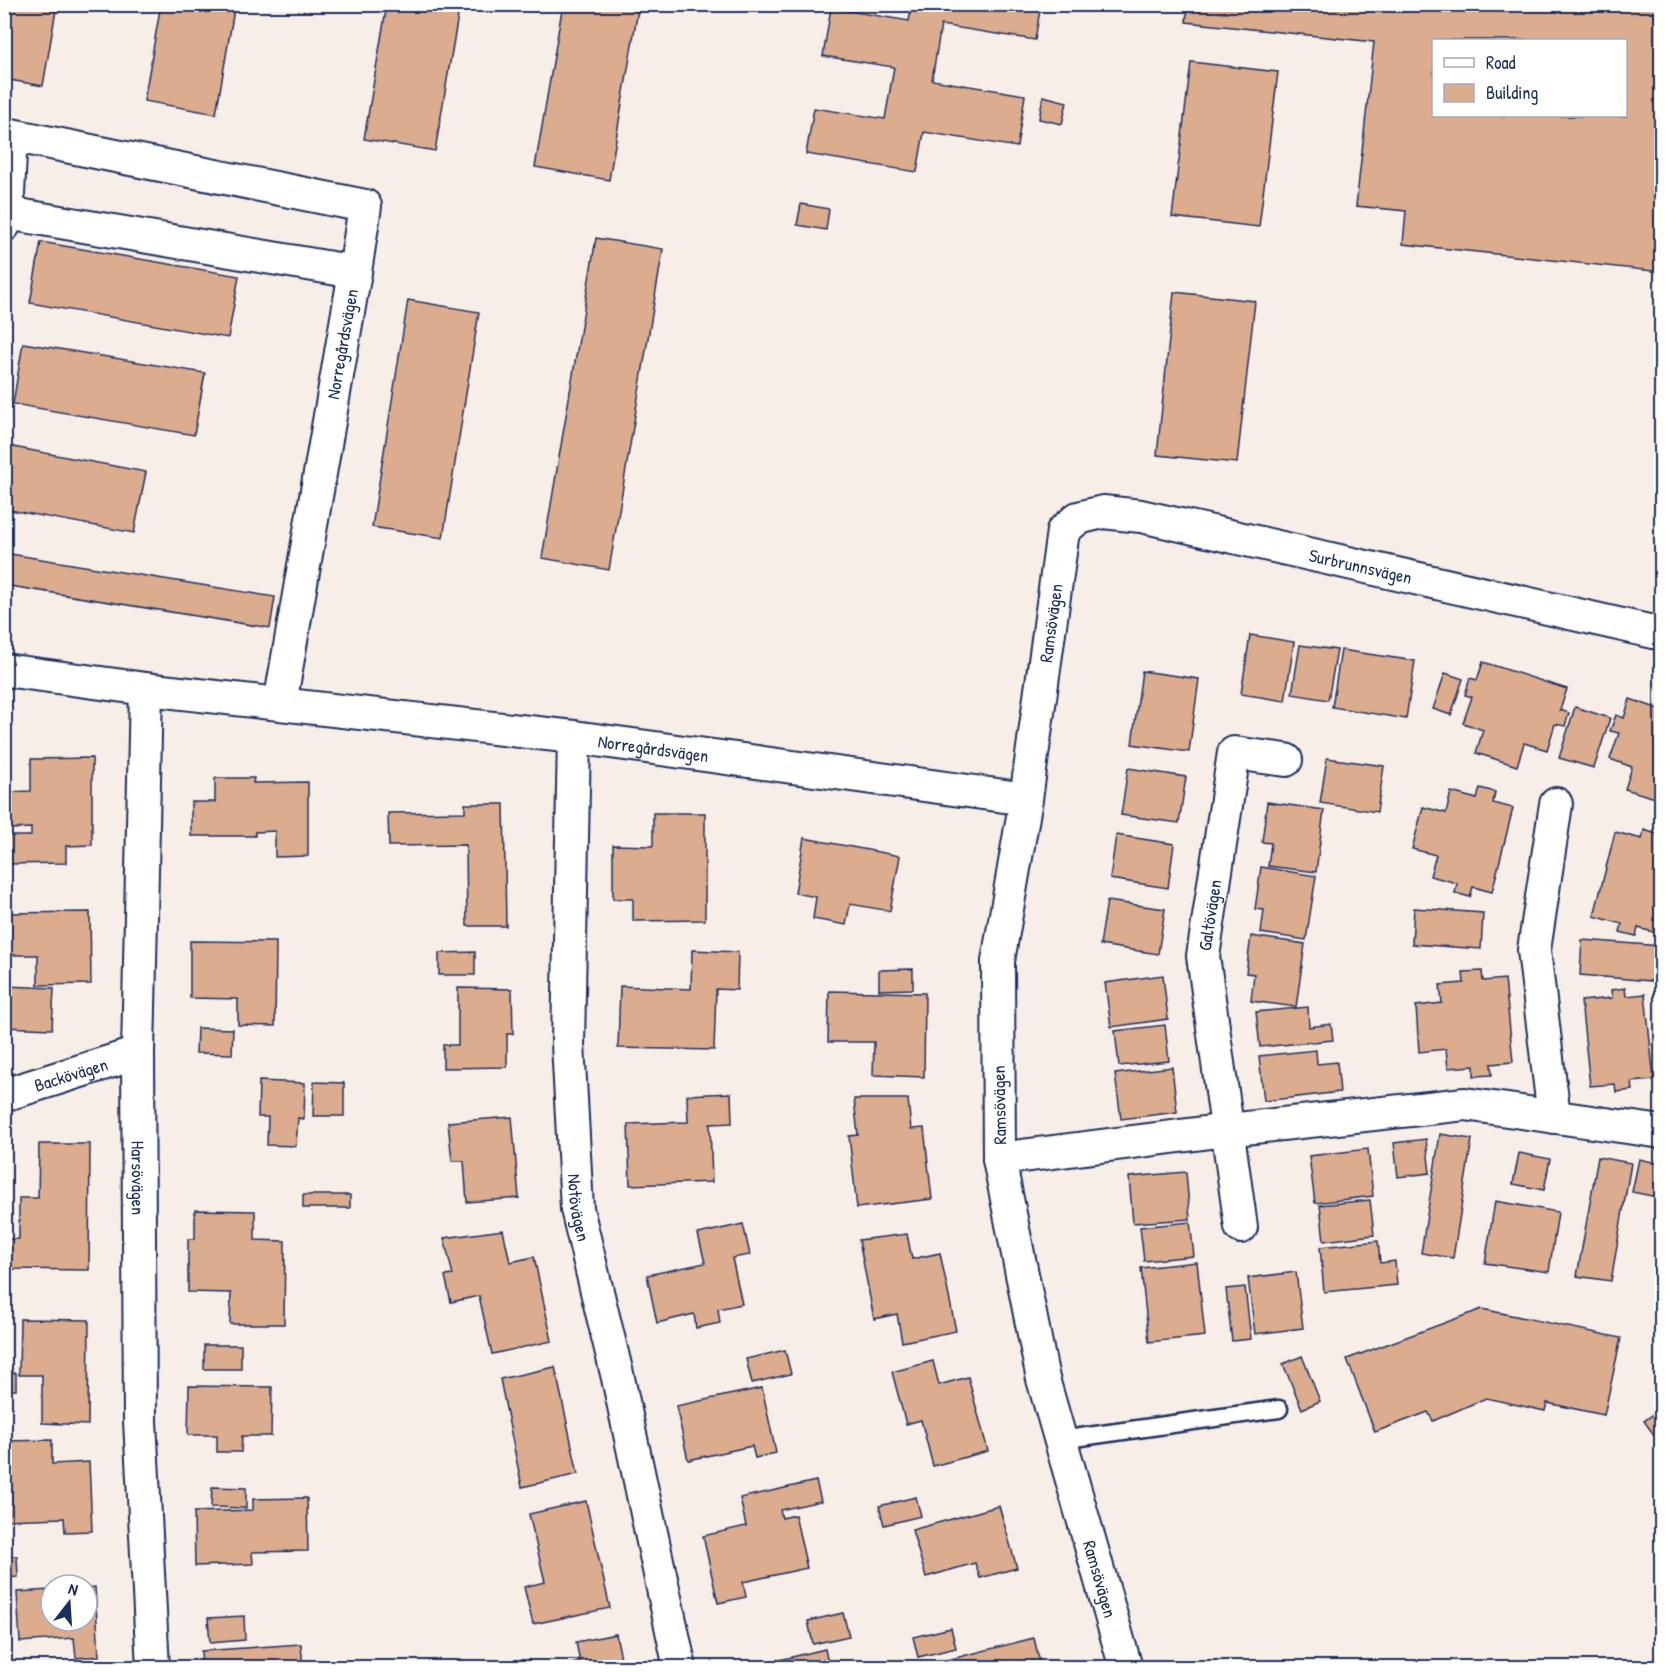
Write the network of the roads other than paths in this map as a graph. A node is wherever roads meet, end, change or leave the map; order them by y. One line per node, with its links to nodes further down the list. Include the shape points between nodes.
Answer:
1 (6, 219): 2 (street, Norregårdsvägen); 2 (street, via 11,135 364,206)
2 (355, 272): 7 (street, Norregårdsvägen)
3 (1063, 531): 4 (street, Surbrunnsvägen, via 1078,518 1103,512 1141,516); 10 (street, Ramsövägen)
4 (1662, 634)
5 (4, 670): 6 (street, Norregårdsvägen)
6 (146, 689): 7 (street, Norregårdsvägen); 12 (street, Harsövägen)
7 (280, 704): 8 (street, Norregårdsvägen)
8 (574, 737): 10 (street, Norregårdsvägen); 22 (street, Notövägen, via 568,1044 577,1209 618,1378)
9 (1286, 760): 15 (street, Galtövägen, via 1234,753 1203,956)
10 (1026, 799): 17 (street, Ramsövägen, via 998,961)
11 (1556, 804): 14 (street, via 1534,950)
12 (138, 1053): 13 (street, Backövägen); 21 (street, Harsövägen, via 140,1421)
13 (4, 1095)
14 (1554, 1117): 15 (street, via 1465,1104); 16 (street)
15 (1227, 1130): 17 (street); 18 (street, Galtövägen)
16 (1662, 1132)
17 (999, 1159): 20 (street, Ramsövägen, via 1042,1379)
18 (1241, 1227)
19 (1279, 1409): 20 (lane)
20 (1060, 1440): 23 (street, Ramsövägen)
21 (153, 1668)
22 (680, 1668)
23 (1126, 1668)

